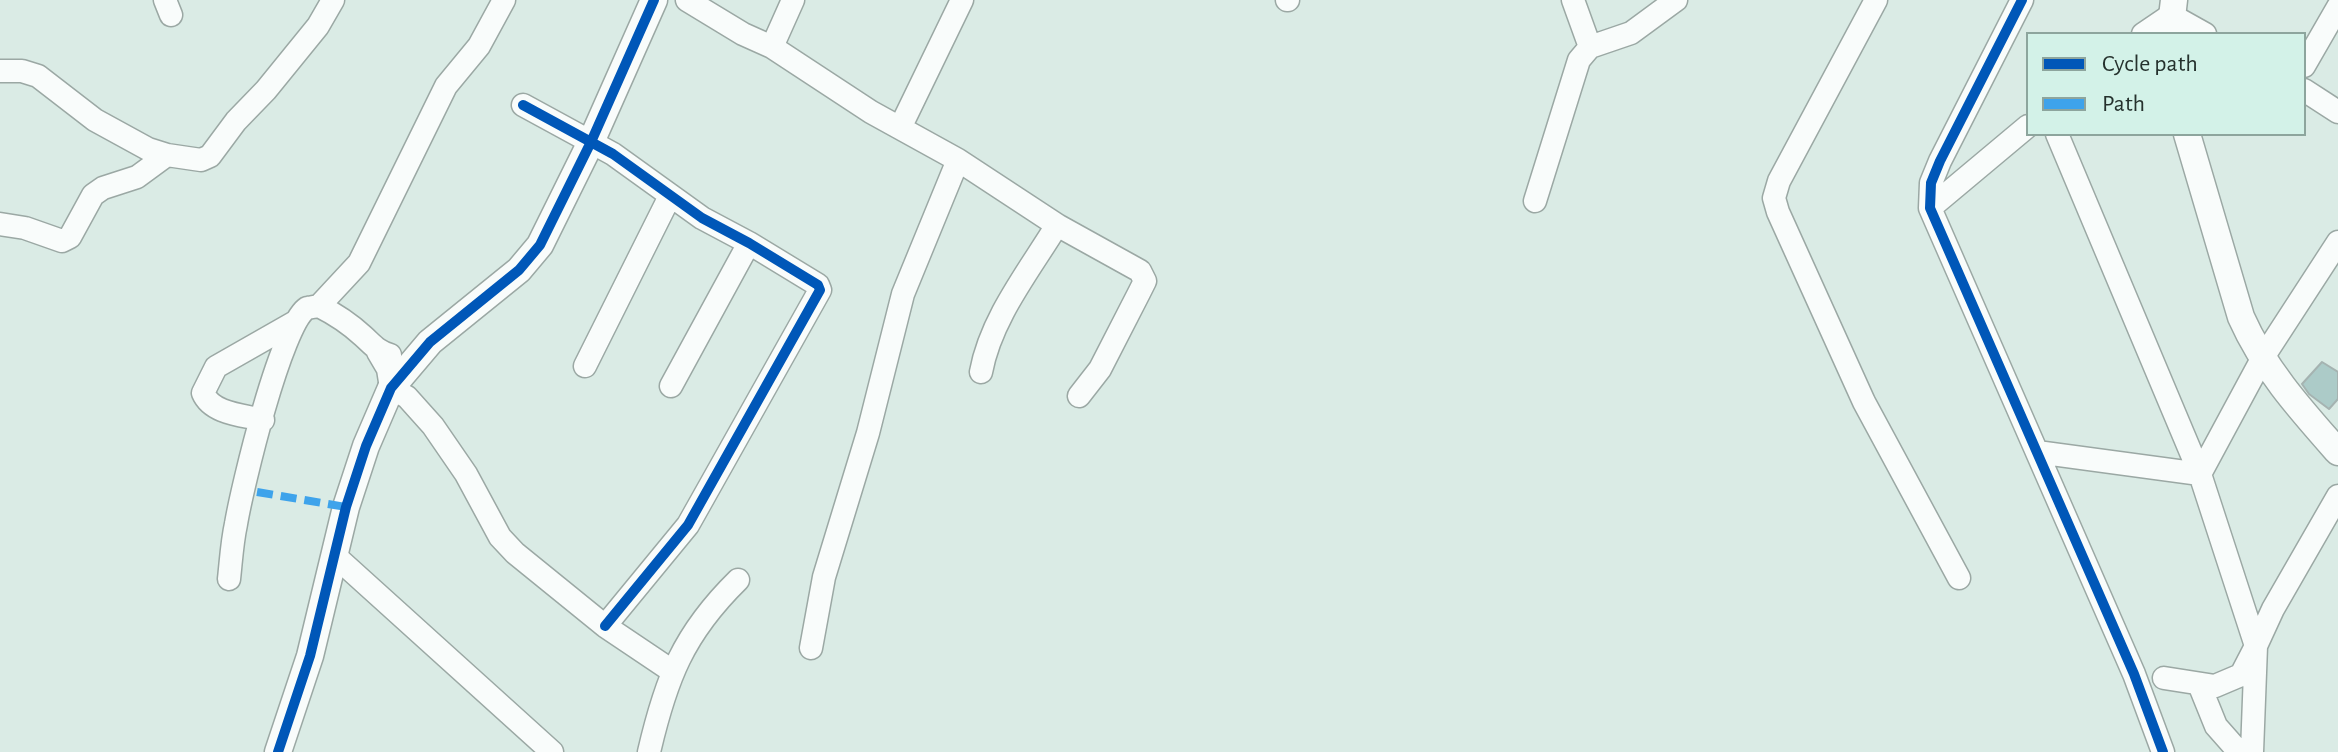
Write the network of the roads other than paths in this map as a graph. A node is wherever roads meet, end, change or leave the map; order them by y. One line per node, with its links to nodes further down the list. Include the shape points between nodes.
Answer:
1 (333, 0): 27 (street, via 318,26 210,156 201,160)
2 (504, 0): 36 (street, via 479,46 446,86 359,263)
3 (654, 0): 26 (street)
4 (687, 0): 15 (street)
5 (793, 0): 15 (street)
6 (962, 0): 22 (street)
7 (1573, 0): 16 (street)
8 (1676, 0): 16 (street, via 1631,33)
9 (1876, 0): 52 (street, via 1774,198 1864,402)
10 (2022, 0): 31 (street, via 1940,161 1931,183)
11 (2338, 7): 17 (street)
12 (2172, 16): 13 (street); 14 (street)
13 (2146, 32)
14 (2201, 32)
15 (772, 47): 22 (street)
16 (1590, 47): 30 (street, via 1579,60)
17 (2306, 63)
18 (0, 71): 27 (street, via 38,76 95,120)
19 (2306, 91): 21 (street)
20 (523, 105): 26 (street)
21 (2338, 112)
22 (900, 128): 28 (street)
23 (2026, 128): 31 (street)
24 (2058, 136): 49 (street)
25 (2188, 136): 39 (street, via 2241,317)
26 (591, 142): 29 (street); 40 (street, via 530,259)
27 (167, 155): 32 (street, via 137,177 93,195 70,237 62,241)
28 (958, 160): 33 (street); 57 (street, via 903,294 824,577)
29 (670, 196): 35 (street); 41 (street)
30 (1535, 201)
31 (1930, 208): 47 (street)
32 (0, 224)
33 (1057, 225): 42 (street, via 994,329); 45 (street, via 1140,271 1145,281 1100,369)
34 (2338, 242): 39 (street)
35 (749, 243): 43 (street); 55 (street, via 818,285 819,295 688,525)
36 (319, 306): 37 (street, via 307,308); 38 (street)
37 (295, 322): 46 (street); 46 (street, via 216,367 203,393 220,409)
38 (378, 352): 40 (street); 44 (street)
39 (2262, 359): 48 (street); 49 (street)
40 (409, 363): 44 (street)
41 (585, 366)
42 (981, 372)
43 (671, 386)
44 (391, 388): 51 (street, via 366,446); 55 (street, via 407,397 433,426 500,537)
45 (1079, 396)
46 (263, 420): 53 (street, via 235,526)
47 (2037, 452): 49 (street); 64 (street)
48 (2338, 452)
49 (2200, 474): 56 (street)
50 (2338, 496): 56 (street)
51 (334, 555): 61 (street, via 310,656); 62 (street)
52 (1959, 578)
53 (229, 579)
54 (738, 580): 58 (street, via 686,641)
55 (605, 626): 58 (street)
56 (2256, 646): 60 (street, via 2241,675 2215,686); 66 (street)
57 (811, 648)
58 (672, 671): 63 (street)
59 (2164, 678): 60 (street)
60 (2199, 684): 65 (street, via 2216,726)
61 (278, 752)
62 (552, 752)
63 (649, 752)
64 (2163, 752)
65 (2239, 752)
66 (2252, 752)

